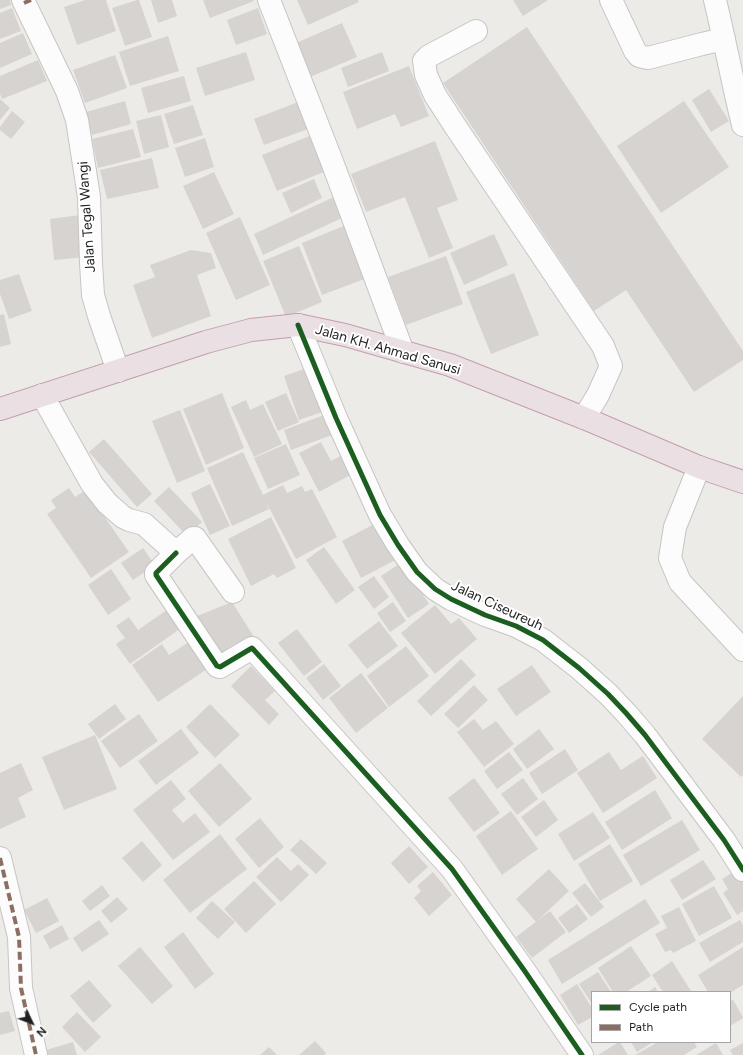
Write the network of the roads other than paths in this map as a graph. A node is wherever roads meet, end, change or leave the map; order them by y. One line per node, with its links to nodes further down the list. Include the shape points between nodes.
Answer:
1 (269, 0): 10 (street)
2 (611, 0): 6 (street, via 639,56 648,58)
3 (715, 0): 6 (street)
4 (26, 1): 11 (street, Jalan Tegal Wangi, via 67,91 77,120 89,197 94,295)
5 (476, 31): 14 (street, via 424,61 426,75 435,95 455,126 603,346 611,366)
6 (724, 39): 7 (street)
7 (737, 71): 8 (street)
8 (743, 126)
9 (298, 326): 10 (highway, Jalan KH. Ahmad Sanusi, via 345,335); 11 (highway, Jalan KH. Ahmad Sanusi, via 251,330); 21 (street, Jalan Ciseureuh, via 380,516 417,572 435,589 451,599 543,640 608,694 645,735 724,840)
10 (403, 352): 14 (highway, Jalan KH. Ahmad Sanusi, via 450,365)
11 (118, 371): 12 (highway, Jalan KH. Ahmad Sanusi)
12 (42, 395): 13 (highway, Jalan KH. Ahmad Sanusi); 17 (street, via 92,484 107,503 123,517 144,524)
13 (0, 409)
14 (584, 418): 15 (highway, Jalan KH. Ahmad Sanusi)
15 (699, 467): 16 (highway, Jalan KH. Ahmad Sanusi); 19 (street, via 674,526 670,558 680,582)
16 (743, 482)
17 (176, 553): 18 (street, via 195,538); 23 (street, via 156,573 156,577 217,666 220,667 253,649 452,869)
18 (233, 592)
19 (743, 650)
20 (0, 858): 22 (street, via 19,937 21,988)
21 (743, 870)
22 (36, 1055)
23 (582, 1055)

